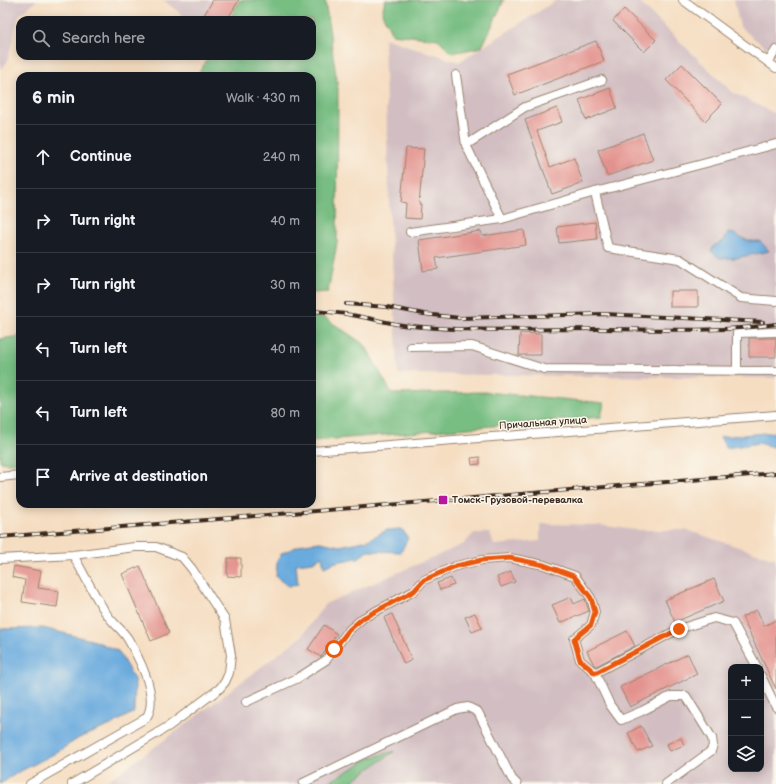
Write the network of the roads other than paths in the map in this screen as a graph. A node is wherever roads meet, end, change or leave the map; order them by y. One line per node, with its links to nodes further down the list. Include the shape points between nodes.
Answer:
1 (683, 0): 3 (street)
2 (776, 50): 3 (street)
3 (769, 62): 4 (street)
4 (776, 68)
5 (456, 75): 8 (street)
6 (602, 80): 8 (street, via 525,107)
7 (776, 144): 9 (street)
8 (466, 145): 10 (street)
9 (595, 192): 10 (street); 12 (street, via 608,248 680,259 741,298)
10 (502, 219): 11 (street)
11 (410, 232)
12 (776, 301)
13 (776, 332): 15 (street, via 737,333)
14 (411, 347): 15 (street, via 472,346 544,369)
15 (737, 371): 16 (street)
16 (776, 371)
17 (776, 415): 18 (street, Причальная улица)
18 (316, 451)
19 (16, 475): 20 (street)
20 (0, 477)
21 (73, 555): 22 (street); 29 (street, via 106,614 127,638 151,694 151,706 146,718); 30 (street, via 135,547 156,547 182,557 224,620 230,655 229,673 220,689 169,726)
22 (0, 559)
23 (755, 664): 24 (street, via 733,623 714,618 679,629)
24 (595, 673): 26 (street, via 580,660 574,639 591,625 595,612 591,598 574,576 544,565 510,558 482,560 456,566 424,580 414,591 363,618 349,630 326,660 298,678); 32 (street, via 610,705 621,720 671,696 686,696 712,738 713,745 711,751)
25 (764, 682): 27 (street)
26 (246, 702)
27 (776, 707)
28 (303, 783): 31 (street, via 457,709 468,708 478,712 512,779)
29 (30, 784)
30 (72, 784)
31 (517, 784)
32 (666, 784)

